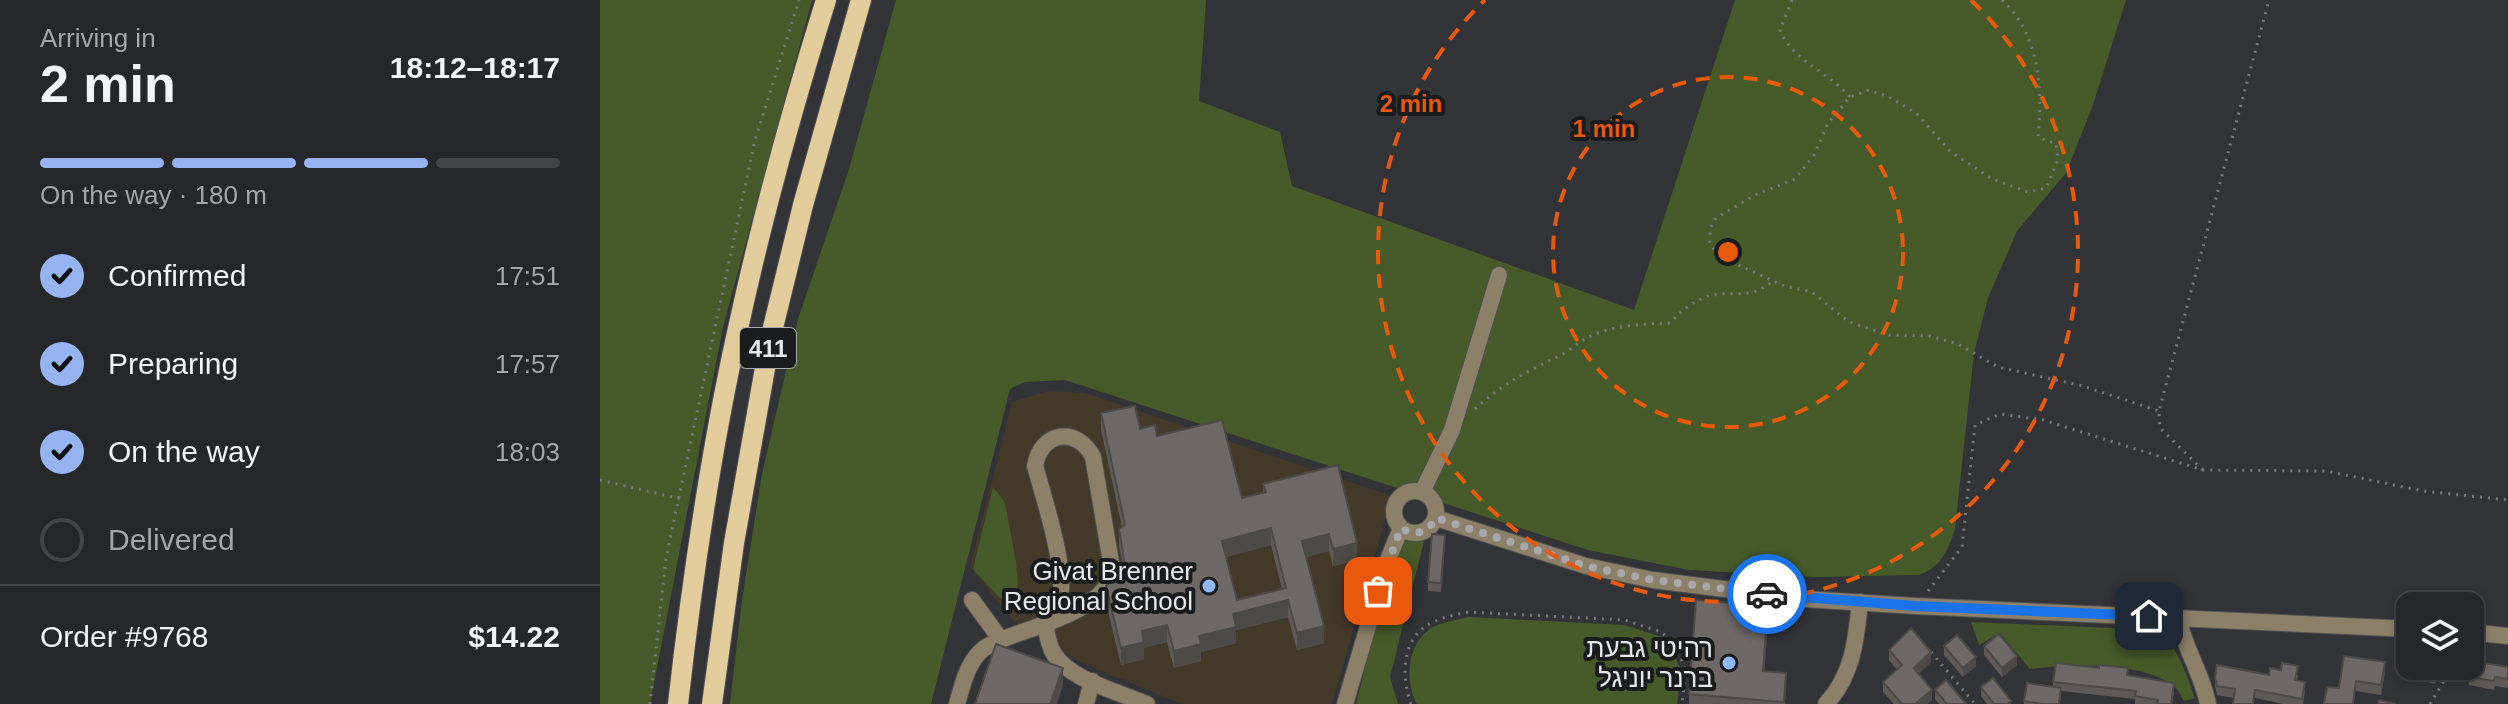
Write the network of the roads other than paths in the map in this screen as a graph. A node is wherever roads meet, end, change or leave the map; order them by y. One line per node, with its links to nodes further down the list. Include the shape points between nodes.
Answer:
1 (826, 0): 17 (main road, 411, via 737,333)
2 (861, 0): 18 (main road, 411, via 770,340)
3 (1499, 275): 4 (street, via 1452,430)
4 (1422, 492): 5 (street, via 1435,504); 6 (street, via 1405,493 1396,503 1394,516)
5 (1436, 518): 6 (street, via 1421,532); 8 (street, via 1586,566 1653,580)
6 (1401, 528): 22 (street)
7 (972, 600): 14 (street)
8 (1860, 602): 9 (street); 23 (street, via 1851,666)
9 (2178, 617): 11 (street); 24 (street)
10 (1045, 623): 10 (street, via 1095,600 1113,574 1093,457 1076,439 1061,436 1037,452 1035,466 1060,569 1061,591); 14 (street); 16 (street, via 1051,650 1061,663)
11 (2396, 628)
12 (2484, 633): 13 (street)
13 (2508, 636)
14 (995, 643): 15 (street); 19 (street, via 971,665)
15 (1033, 661)
16 (1092, 681): 20 (street); 21 (street)
17 (678, 704)
18 (712, 704)
19 (957, 704)
20 (1086, 704)
21 (1147, 704)
22 (1345, 704)
23 (1826, 704)
24 (2208, 704)

